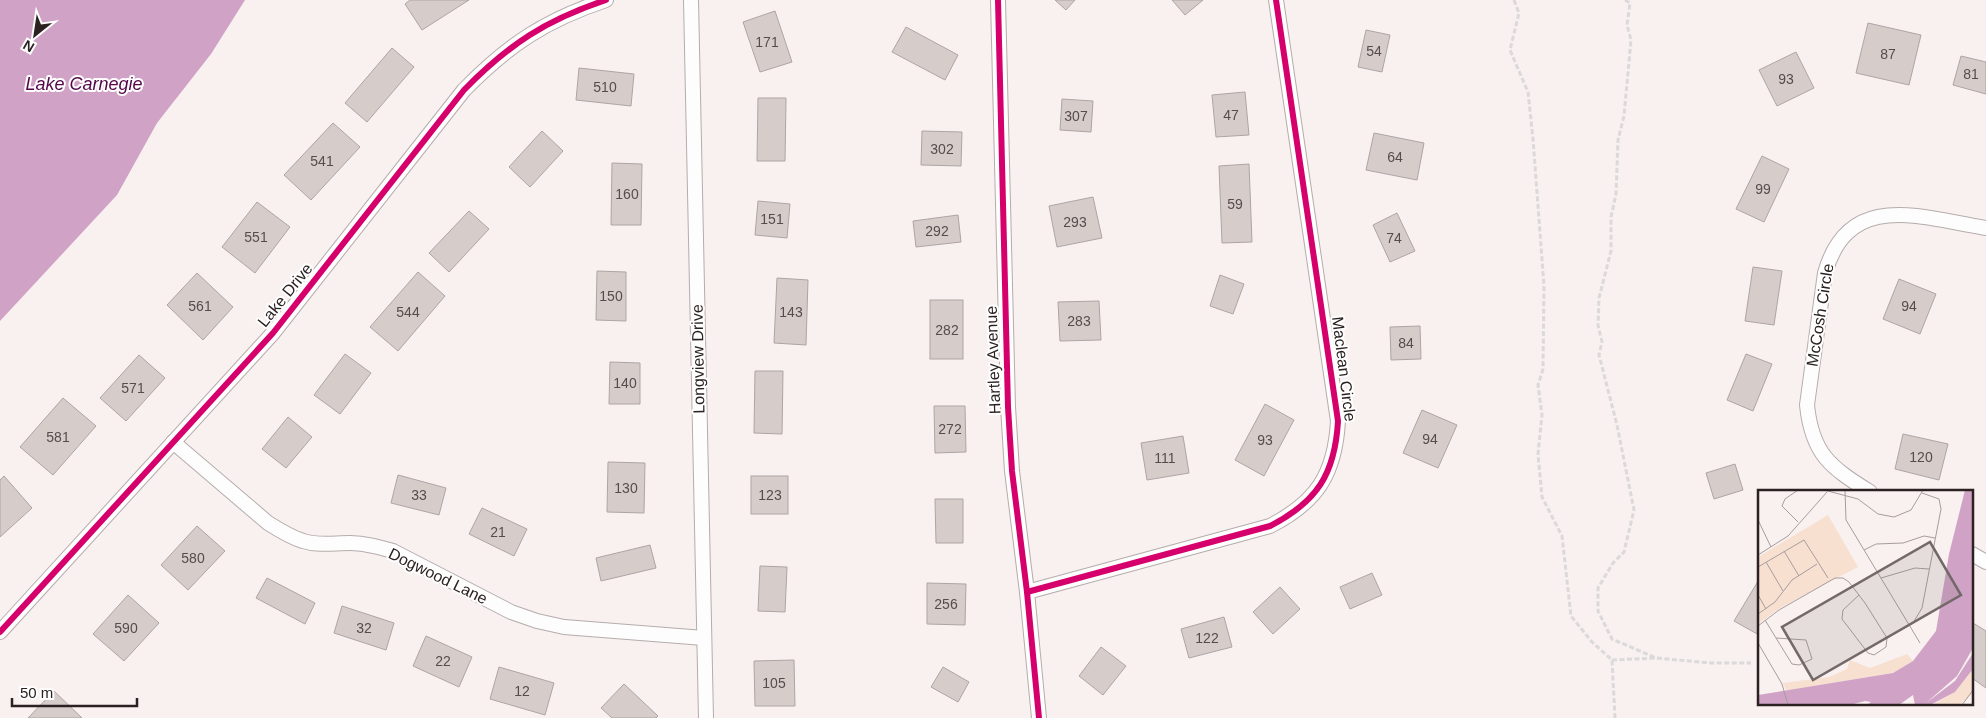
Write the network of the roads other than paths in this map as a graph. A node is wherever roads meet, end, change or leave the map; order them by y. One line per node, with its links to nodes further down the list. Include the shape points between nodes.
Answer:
1 (606, 0): 6 (street, Lake Drive, via 576,10 517,42 464,90 273,333)
2 (691, 0): 12 (street, Longview Drive)
3 (998, 0): 10 (street, Hartley Avenue, via 1008,407 1012,470)
4 (1276, 0): 10 (street, Maclean Circle, via 1338,421 1337,446 1329,469 1306,503 1270,526)
5 (1986, 228): 7 (street, McCosh Circle, via 1896,214 1878,216 1848,230 1829,257 1824,272 1807,405 1809,426 1824,457 1836,470)
6 (173, 442): 11 (street, Lake Drive); 12 (street, Dogwood Lane, via 284,534 322,544 373,545 393,551 511,612 537,622)
7 (1867, 490)
8 (1974, 555): 9 (street)
9 (1986, 562)
10 (1028, 592): 14 (street, Hartley Avenue)
11 (0, 632)
12 (704, 638): 13 (street, Longview Drive)
13 (706, 718)
14 (1039, 718)

